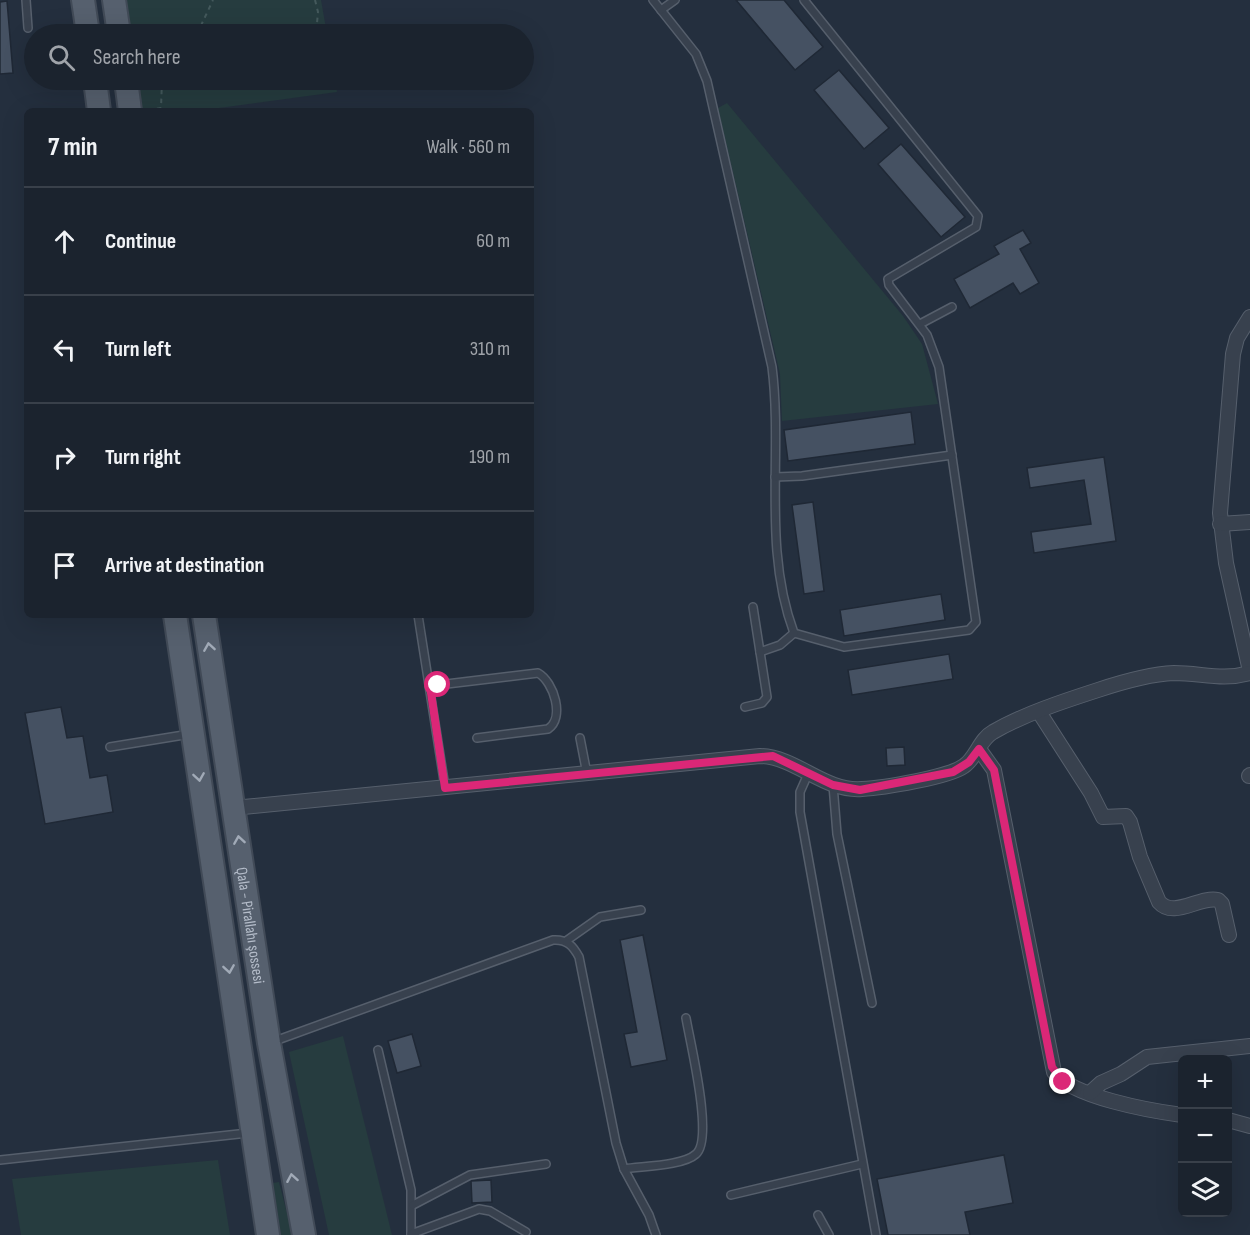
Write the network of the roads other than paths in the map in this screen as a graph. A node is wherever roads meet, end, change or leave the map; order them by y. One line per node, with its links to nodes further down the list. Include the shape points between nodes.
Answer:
1 (26, 0): 8 (lane)
2 (83, 0): 9 (main road)
3 (114, 0): 10 (main road)
4 (653, 0): 7 (lane)
5 (675, 0): 7 (lane)
6 (804, 0): 17 (lane, via 978,216 976,227 888,279)
7 (661, 10): 20 (lane, via 696,54 707,81 772,367)
8 (28, 24)
9 (87, 24)
10 (118, 24)
11 (96, 90): 13 (main road)
12 (127, 90): 14 (main road)
13 (99, 108)
14 (130, 108)
15 (952, 307): 17 (lane)
16 (1250, 317): 18 (street)
17 (920, 324): 19 (lane, via 939,367)
18 (1243, 339): 22 (street, via 1233,354)
19 (952, 455): 20 (lane); 27 (lane, via 974,627 844,647)
20 (775, 477): 27 (lane, via 776,541 784,602)
21 (1250, 522): 22 (street)
22 (1220, 524): 29 (street)
23 (753, 607): 28 (lane)
24 (175, 618): 33 (main road, Qala - Pirallahı şossesi)
25 (204, 618): 42 (main road, Qala - Pirallahı şossesi, one-way to 25)
26 (419, 618): 30 (lane)
27 (794, 633): 28 (lane, via 780,645)
28 (760, 652): 31 (lane, via 767,697 762,703)
29 (1250, 672): 32 (street, via 1223,678 1175,673 1151,676)
30 (430, 686): 34 (lane, via 538,673 545,678 558,717 554,725); 41 (lane)
31 (745, 706)
32 (1039, 712): 37 (street, via 990,733); 44 (street, via 1103,817 1126,816 1130,822 1159,902 1173,909 1218,900)
33 (193, 734): 36 (lane); 55 (main road, Qala - Pirallahı şossesi, one-way to 55)
34 (477, 738)
35 (580, 738): 38 (lane)
36 (110, 747)
37 (979, 749): 40 (street, via 969,762 953,772 876,788 846,789); 51 (street, via 994,770 1054,1072 1063,1082)
38 (587, 774): 39 (street, via 773,756); 41 (street)
39 (808, 774): 40 (street); 58 (lane, via 800,792 800,812)
40 (833, 785): 46 (lane, via 837,834)
41 (445, 788): 42 (street)
42 (234, 808): 48 (main road, Qala - Pirallahı şossesi, one-way to 42)
43 (641, 910): 45 (lane, via 600,917)
44 (1229, 935)
45 (566, 941): 48 (lane, via 553,940); 59 (lane, via 579,957)
46 (872, 1003)
47 (686, 1018): 59 (lane, via 703,1123 700,1148 678,1162)
48 (269, 1043): 66 (main road, Qala - Pirallahı şossesi, one-way to 48)
49 (1250, 1046): 51 (street, via 1148,1057)
50 (378, 1050): 61 (lane)
51 (1090, 1093): 52 (street, via 1146,1110)
52 (1178, 1114)
53 (1232, 1121): 54 (street)
54 (1250, 1126)
55 (254, 1132): 56 (lane); 65 (main road, Qala - Pirallahı şossesi)
56 (0, 1160)
57 (546, 1164): 61 (lane, via 470,1175)
58 (862, 1164): 60 (lane); 69 (lane)
59 (624, 1169): 67 (lane)
60 (731, 1195)
61 (413, 1205): 64 (lane)
62 (818, 1215): 68 (lane)
63 (526, 1232): 64 (lane, via 490,1211 479,1209)
64 (411, 1234)
65 (268, 1235)
66 (304, 1235)
67 (656, 1235)
68 (828, 1235)
69 (876, 1235)

